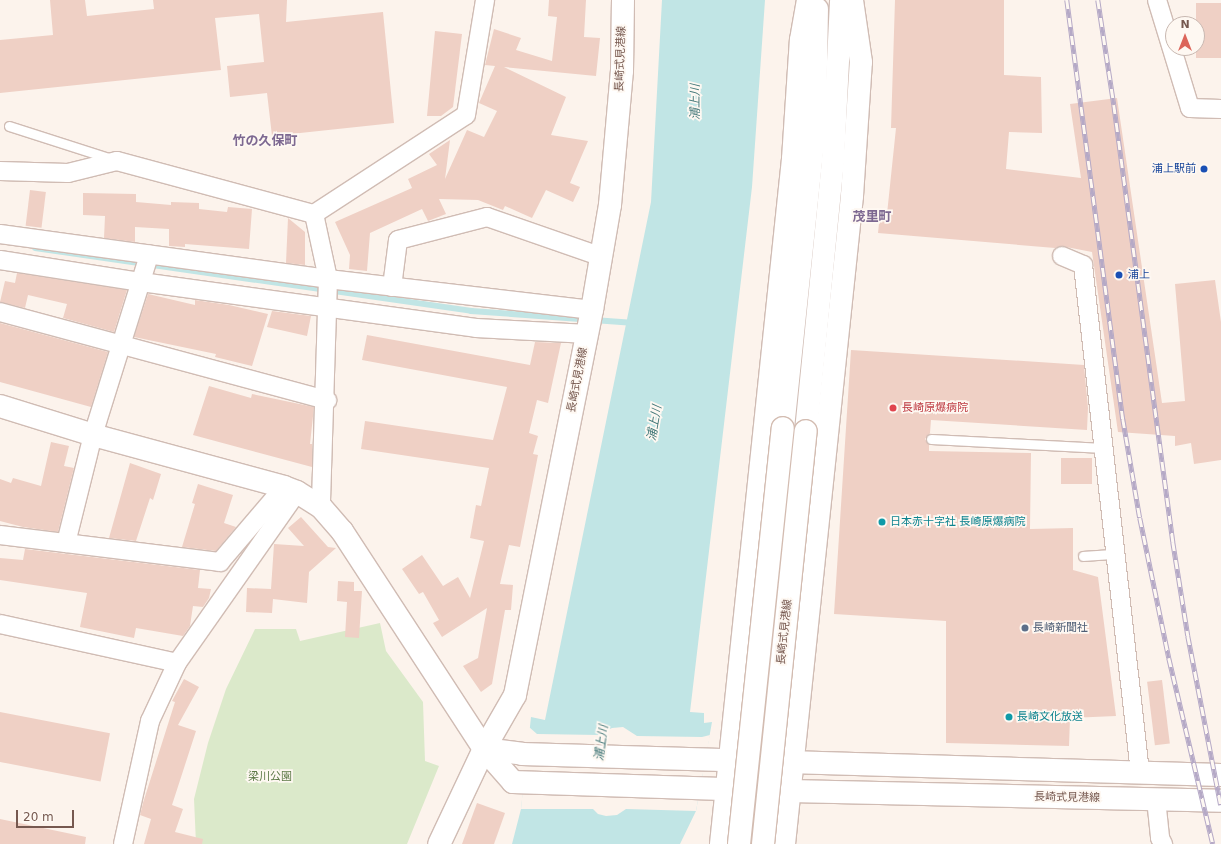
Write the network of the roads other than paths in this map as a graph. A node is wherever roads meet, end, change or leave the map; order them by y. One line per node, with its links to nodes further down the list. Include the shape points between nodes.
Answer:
1 (485, 0): 12 (street, via 466,115)
2 (623, 0): 16 (main road, 長崎式見港線, via 622,71 610,205)
3 (808, 0): 40 (main road, via 801,40 793,159)
4 (817, 0): 51 (main road, 長崎式見港線, bridge, via 815,122)
5 (841, 0): 52 (main road, 長崎式見港線, bridge, via 833,160)
6 (852, 0): 41 (main road, via 861,62 852,196)
7 (1157, 0): 8 (street, via 1190,108)
8 (1221, 109)
9 (9, 126): 10 (lane)
10 (117, 161): 11 (street, via 68,173); 12 (street)
11 (0, 170)
12 (314, 214): 18 (street)
13 (0, 234): 14 (street)
14 (149, 255): 18 (street); 19 (street)
15 (1062, 256): 30 (street, via 1083,265)
16 (602, 257): 20 (street, via 487,217 398,240); 22 (main road, 長崎式見港線)
17 (0, 260): 19 (street)
18 (328, 279): 20 (street); 21 (street)
19 (141, 282): 21 (street); 25 (street)
20 (392, 287): 22 (street)
21 (327, 307): 24 (street, via 476,328); 26 (street)
22 (592, 310): 24 (main road, 長崎式見港線)
23 (0, 312): 25 (street)
24 (588, 334): 39 (main road, 長崎式見港線, via 515,695)
25 (122, 345): 26 (street); 28 (street)
26 (327, 400): 32 (street)
27 (0, 406): 28 (main road)
28 (93, 435): 31 (main road); 34 (street)
29 (931, 439): 30 (lane)
30 (1104, 448): 35 (street)
31 (290, 490): 32 (main road); 34 (street, via 220,562); 38 (street)
32 (322, 507): 39 (main road, via 342,531)
33 (0, 534): 34 (street)
34 (66, 543)
35 (1115, 554): 36 (lane); 42 (street)
36 (1083, 556)
37 (0, 624): 38 (street)
38 (177, 663): 48 (street, via 150,721)
39 (484, 748): 40 (main road, via 522,754); 44 (main road, 長崎式見港線, via 512,782); 49 (main road)
40 (730, 760): 41 (main road); 44 (main road)
41 (792, 762): 42 (main road); 45 (main road)
42 (1140, 772): 43 (main road)
43 (1221, 775)
44 (727, 789): 45 (main road, 長崎式見港線); 50 (main road)
45 (790, 791): 46 (main road, 長崎式見港線); 53 (main road)
46 (1156, 799): 47 (main road, 長崎式見港線); 54 (street, via 1160,838)
47 (1221, 801)
48 (123, 844)
49 (439, 844)
50 (721, 844)
51 (739, 844)
52 (763, 844)
53 (784, 844)
54 (1164, 844)

